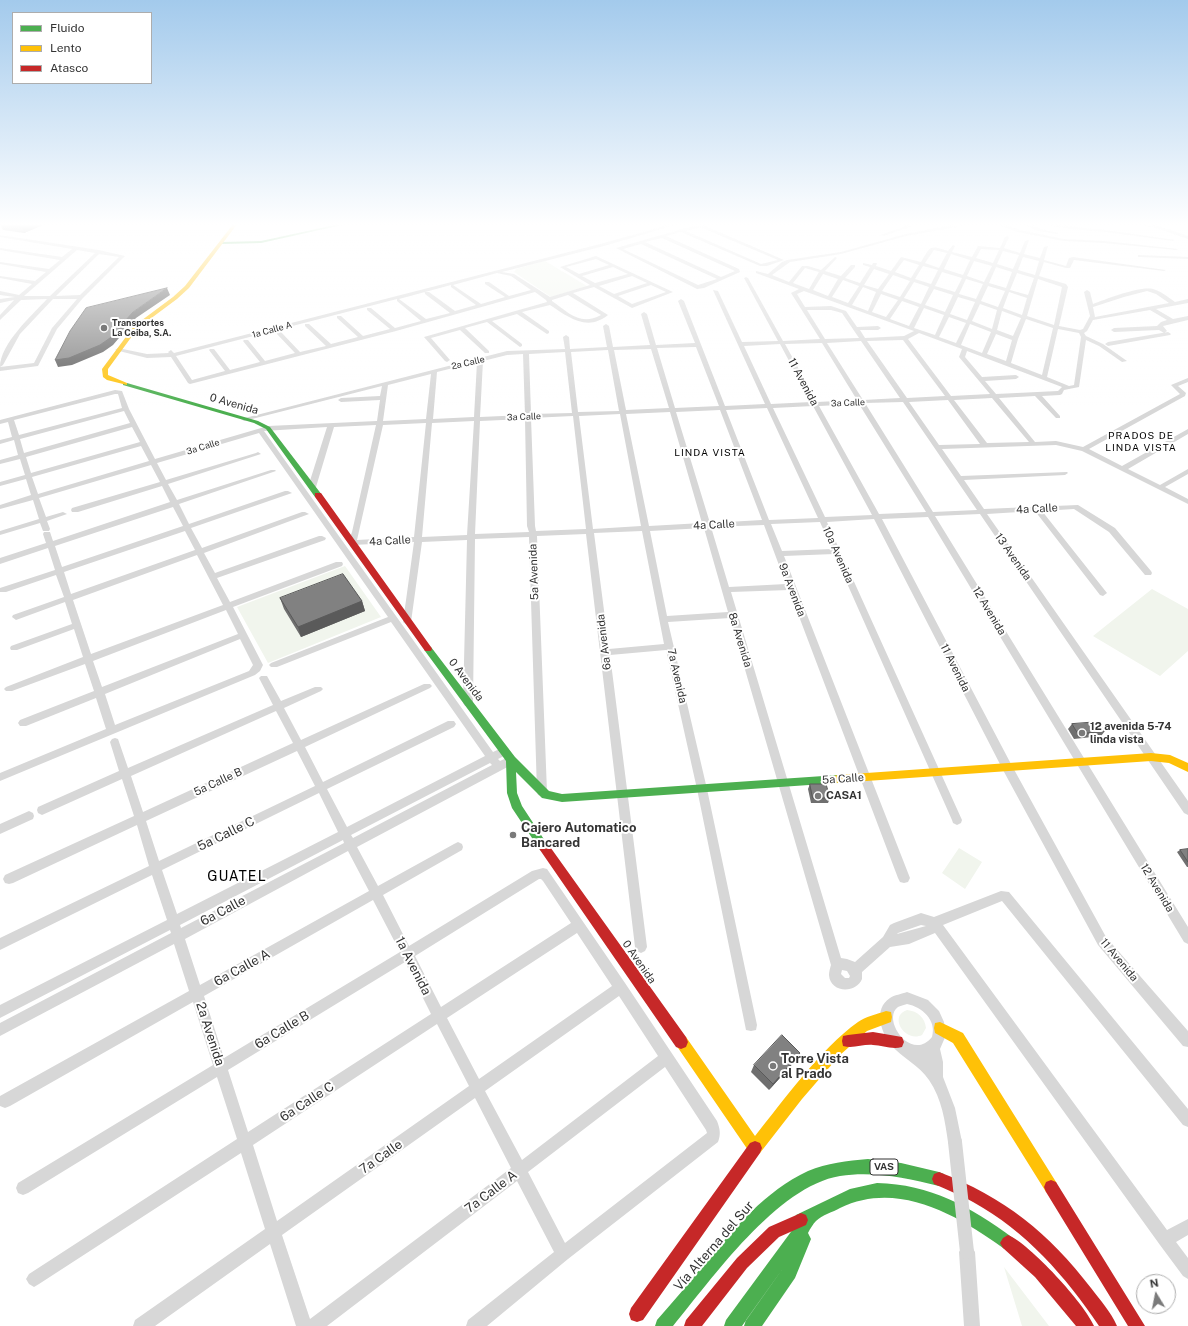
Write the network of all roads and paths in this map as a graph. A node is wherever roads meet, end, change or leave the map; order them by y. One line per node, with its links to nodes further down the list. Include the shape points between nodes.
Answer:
1 (34, 285): 42 (street)
2 (64, 285): 45 (street)
3 (94, 285): 43 (street)
4 (189, 285): 112 (main road, 0 Avenida, via 142,321)
5 (439, 285): 102 (street, 1a Calle A)
6 (444, 285): 102 (street, 1a Calle A)
7 (490, 285): 46 (street)
8 (528, 285): 31 (street)
9 (595, 285): 39 (street); 41 (street)
10 (647, 285): 41 (street)
11 (656, 285): 41 (street, via 670,292 632,306)
12 (694, 285): 13 (street, via 702,287)
13 (707, 285)
14 (750, 285): 105 (street, 11 Avenida)
15 (792, 285): 30 (street)
16 (814, 285): 34 (street)
17 (837, 285): 47 (street)
18 (860, 285): 35 (street); 57 (street)
19 (884, 285): 35 (street)
20 (911, 285): 49 (street)
21 (925, 285): 29 (street)
22 (961, 285): 40 (street)
23 (986, 285): 54 (street)
24 (992, 285): 32 (street)
25 (1009, 285): 32 (street)
26 (1033, 285): 44 (street)
27 (1064, 285): 83 (street)
28 (453, 286): 56 (street)
29 (932, 287): 40 (street); 58 (street)
30 (803, 289): 34 (street); 62 (street, 12 Avenida, via 794,293)
31 (536, 290): 46 (street); 51 (street)
32 (1007, 290): 44 (street); 63 (street)
33 (715, 291): 107 (street, 10a Avenida)
34 (810, 291): 47 (street)
35 (879, 292): 49 (street); 68 (street)
36 (1087, 292): 59 (street)
37 (0, 293): 42 (street)
38 (427, 293): 67 (street)
39 (569, 293): 51 (street); 51 (street, via 605,316 580,322)
40 (956, 295): 54 (street); 70 (street)
41 (614, 296)
42 (20, 297): 45 (street); 50 (street); 66 (street)
43 (82, 297): 45 (street); 131 (street, via 55,328 36,365)
44 (1029, 297): 73 (street)
45 (51, 298): 123 (street, via 18,332)
46 (509, 298): 56 (street)
47 (829, 298): 57 (street)
48 (399, 300): 78 (street)
49 (902, 300): 58 (street); 77 (street)
50 (0, 301)
51 (549, 301): 64 (street)
52 (681, 301): 110 (street, 9a Avenida)
53 (1188, 301): 55 (street)
54 (979, 302): 63 (street); 80 (street)
55 (1174, 304): 59 (street, via 1150,290); 60 (street)
56 (481, 306): 67 (street)
57 (850, 306): 65 (street); 68 (street)
58 (922, 306): 70 (street); 86 (street)
59 (1091, 306): 75 (street)
60 (1151, 308): 75 (street); 79 (street)
61 (369, 309): 89 (street)
62 (804, 309): 65 (street, via 831,308); 104 (street, 12 Avenida)
63 (1000, 309): 73 (street); 92 (street)
64 (518, 312): 76 (street); 93 (street)
65 (844, 312): 88 (street, 13 Avenida)
66 (3, 313): 72 (street)
67 (454, 313): 78 (street)
68 (869, 313): 77 (street)
69 (644, 314): 113 (street, 8a Avenida)
70 (946, 314): 80 (street); 99 (street)
71 (339, 317): 97 (street)
72 (0, 318)
73 (1024, 318): 83 (street); 101 (street)
74 (1188, 318): 79 (street)
75 (1092, 319): 95 (street)
76 (487, 320): 84 (street); 106 (street)
77 (887, 320): 86 (street)
78 (425, 321): 89 (street)
79 (1172, 321): 87 (street, via 1163,323)
80 (969, 322): 92 (street); 111 (street)
81 (307, 325): 109 (street)
82 (606, 326): 115 (street, 7a Avenida)
83 (1055, 327): 95 (street); 135 (street)
84 (461, 328): 119 (street); 125 (street, via 427,337)
85 (878, 328): 88 (street)
86 (911, 328): 91 (street)
87 (1160, 328): 90 (street); 108 (street, via 1168,334)
88 (856, 329): 100 (street, 13 Avenida)
89 (394, 330): 97 (street)
90 (1114, 330)
91 (919, 331): 98 (street); 99 (street)
92 (994, 331): 101 (street); 124 (street)
93 (547, 332)
94 (279, 333): 122 (street)
95 (1084, 333): 108 (street); 127 (street); 139 (street, via 1077,386)
96 (566, 337): 118 (street, 6a Avenida)
97 (362, 338): 109 (street)
98 (906, 338): 100 (street); 143 (street)
99 (936, 338): 111 (street)
100 (864, 339): 104 (street); 145 (street, 13 Avenida)
101 (1015, 339): 129 (street)
102 (222, 341): 121 (street, 1a Calle A)
103 (246, 341): 128 (street)
104 (823, 341): 105 (street); 146 (street, 12 Avenida)
105 (782, 342): 107 (street); 147 (street, 11 Avenida)
106 (520, 344)
107 (741, 344): 148 (street, 10a Avenida)
108 (1108, 344): 114 (street)
109 (330, 346): 122 (street)
110 (698, 346): 113 (street, 2a Calle); 149 (street, 9a Avenida)
111 (958, 346): 116 (street)
112 (120, 347): 121 (street, 1a Calle A, via 147,356); 157 (main road, 0 Avenida, via 105,369 104,374 109,379)
113 (653, 347): 115 (street, 2a Calle); 151 (street, 8a Avenida)
114 (1115, 348)
115 (611, 349): 118 (street, 2a Calle); 152 (street, 7a Avenida)
116 (965, 349): 124 (street); 136 (street, via 962,357)
117 (212, 350): 133 (street)
118 (568, 350): 120 (street, 2a Calle); 153 (street, 6a Avenida)
119 (487, 352)
120 (526, 352): 126 (street, 2a Calle, via 507,353); 154 (street, 5a Avenida)
121 (172, 353): 133 (street, via 190,382)
122 (298, 354): 128 (street)
123 (3, 355): 130 (street)
124 (984, 355): 129 (street)
125 (447, 360)
126 (480, 360): 132 (street, 2a Calle); 158 (street)
127 (1124, 361)
128 (263, 363): 133 (street)
129 (1008, 364): 135 (street)
130 (0, 365)
131 (0, 369)
132 (434, 371): 138 (street, 2a Calle); 159 (street)
133 (228, 372)
134 (1016, 377): 136 (street)
135 (1044, 378): 139 (street)
136 (980, 379): 141 (street)
137 (1188, 380): 172 (street, via 1174,385 1183,394)
138 (385, 384): 142 (street); 157 (street, 2a Calle)
139 (1069, 388): 140 (street, 3a Calle, via 1062,389 1060,393)
140 (1037, 394): 141 (street, 3a Calle); 155 (street)
141 (994, 396): 143 (street, 3a Calle); 169 (street)
142 (383, 398): 144 (street); 161 (street)
143 (950, 398): 145 (street, 3a Calle); 170 (street)
144 (341, 400)
145 (904, 400): 146 (street, 3a Calle); 171 (street, 13 Avenida)
146 (861, 402): 147 (street, 3a Calle); 197 (street, 12 Avenida)
147 (815, 404): 148 (street, 3a Calle); 198 (street, 11 Avenida)
148 (770, 406): 149 (street, 3a Calle); 200 (street, 10a Avenida)
149 (722, 408): 151 (street, 3a Calle); 201 (street, 9a Avenida)
150 (126, 409): 156 (street, 1a Avenida, via 120,392 115,392); 162 (street, 1a Avenida); 166 (street)
151 (672, 410): 152 (street, 3a Calle); 202 (street, 8a Avenida)
152 (624, 412): 153 (street, 3a Calle); 204 (street, 7a Avenida)
153 (576, 414): 154 (street, 3a Calle); 205 (street, 6a Avenida)
154 (528, 416): 158 (street, 3a Calle); 207 (street, 5a Avenida)
155 (1058, 417)
156 (10, 419): 160 (street); 166 (street, 2a Avenida)
157 (244, 419): 164 (main road, 0 Avenida)
158 (476, 419): 159 (street, 3a Calle); 209 (street)
159 (428, 421): 161 (street, 3a Calle); 210 (street)
160 (0, 422)
161 (380, 423): 163 (street, 3a Calle); 211 (street)
162 (134, 424): 168 (street, 1a Avenida); 174 (street)
163 (330, 425): 164 (street, 3a Calle); 185 (street)
164 (264, 429): 176 (street, 3a Calle); 185 (main road, 0 Avenida); 229 (street, 0 Avenida)
165 (1188, 431): 177 (street)
166 (16, 438): 167 (street); 174 (street, 2a Avenida)
167 (0, 442)
168 (143, 443): 176 (street, 1a Avenida); 181 (street)
169 (1033, 444): 170 (street); 172 (street, via 1056,443)
170 (985, 445): 171 (street)
171 (937, 447): 182 (street, 13 Avenida)
172 (1084, 450): 177 (street)
173 (258, 454): 183 (street)
174 (22, 456): 175 (street); 181 (street, 2a Avenida)
175 (0, 462)
176 (153, 462): 183 (street, 1a Avenida); 188 (street, 3a Calle)
177 (1122, 469): 186 (street)
178 (272, 471): 190 (street)
179 (1188, 471): 186 (street)
180 (1065, 473): 182 (street)
181 (29, 476): 184 (street); 188 (street, 2a Avenida)
182 (958, 478): 194 (street, 13 Avenida)
183 (164, 482): 190 (street, 1a Avenida); 193 (street)
184 (0, 484)
185 (312, 487): 211 (main road, 0 Avenida)
186 (1159, 488): 189 (street)
187 (288, 493): 203 (street)
188 (35, 496): 191 (street, 3a Calle); 199 (street, 2a Avenida)
189 (1188, 502)
190 (175, 504): 203 (street, 1a Avenida); 212 (street)
191 (0, 507)
192 (1037, 509): 194 (street, 4a Calle); 219 (street, 4a Calle, via 1075,507 1112,530); 224 (street)
193 (75, 510)
194 (982, 512): 197 (street, 4a Calle); 251 (street, 13 Avenida)
195 (63, 514): 199 (street)
196 (305, 514): 214 (street)
197 (931, 515): 198 (street, 4a Calle); 254 (street, 12 Avenida)
198 (877, 517): 200 (street, 4a Calle); 256 (street, 11 Avenida)
199 (43, 520): 206 (street); 212 (street, 2a Avenida)
200 (823, 520): 201 (street, 4a Calle); 213 (street, 10a Avenida)
201 (766, 523): 202 (street, 4a Calle); 215 (street, 9a Avenida)
202 (706, 526): 204 (street, 4a Calle); 223 (street, 8a Avenida)
203 (187, 528): 214 (street, 1a Avenida); 218 (street)
204 (646, 529): 205 (street, 4a Calle); 230 (street, 7a Avenida)
205 (590, 532): 207 (street, 4a Calle); 236 (street, 6a Avenida)
206 (0, 533)
207 (533, 534): 209 (street, 4a Calle); 265 (street, 5a Avenida)
208 (322, 538): 220 (street)
209 (471, 538): 210 (street, 4a Calle); 244 (street)
210 (418, 540): 211 (street, 4a Calle); 231 (street)
211 (352, 543): 231 (main road, 0 Avenida)
212 (51, 544): 216 (street); 218 (street, 2a Avenida)
213 (837, 551): 215 (street); 258 (street, 10a Avenida)
214 (200, 552): 220 (street, 1a Avenida); 225 (street)
215 (778, 554): 221 (street, 9a Avenida)
216 (0, 561)
217 (339, 564): 226 (street)
218 (59, 571): 222 (street); 225 (street, 2a Avenida)
219 (1148, 573)
220 (213, 577): 226 (street, 1a Avenida)
221 (791, 587): 223 (street); 261 (street, 9a Avenida)
222 (3, 590)
223 (725, 590): 227 (street, 8a Avenida)
224 (1103, 593)
225 (68, 598): 228 (street); 232 (street, 2a Avenida)
226 (228, 606): 233 (street, 1a Avenida); 237 (street)
227 (732, 615): 230 (street); 262 (street, 8a Avenida)
228 (16, 616)
229 (393, 618): 238 (street); 252 (street, 0 Avenida)
230 (663, 619): 234 (street, 7a Avenida)
231 (407, 622): 244 (main road, 0 Avenida)
232 (77, 625): 235 (street); 237 (street, 2a Avenida)
233 (243, 635): 239 (street, 1a Avenida); 243 (street)
234 (670, 647): 236 (street); 264 (street, 7a Avenida)
235 (14, 648)
236 (605, 652): 266 (street, 6a Avenida)
237 (88, 659): 241 (street); 243 (street, 2a Avenida)
238 (274, 665)
239 (261, 673): 245 (street, 1a Avenida); 248 (street, via 252,673)
240 (427, 686): 249 (street, 5a Calle B)
241 (9, 689)
242 (318, 689): 245 (street)
243 (99, 692): 246 (street); 248 (street, 2a Avenida)
244 (468, 703): 250 (main road, 0 Avenida)
245 (279, 706): 249 (street, 1a Avenida); 259 (street)
246 (23, 723)
247 (452, 724): 263 (street, 5a Calle C)
248 (113, 736): 259 (street, 2a Avenida); 260 (street)
249 (299, 745): 263 (street, 1a Avenida); 270 (street, 5a Calle B)
250 (504, 751): 252 (street, 6a Calle); 253 (main road, 0 Avenida)
251 (1151, 757): 254 (main road, 5a Calle); 257 (main road, 5a Calle, via 1170,759); 268 (street, 13 Avenida)
252 (492, 758): 255 (street, 0 Avenida); 273 (street, 6a Calle)
253 (511, 760): 255 (street, 6a Calle); 265 (main road, 5a Calle); 308 (main road, 0 Avenida, via 512,793 517,808)
254 (1080, 762): 256 (main road, 5a Calle); 283 (street, 12 Avenida)
255 (498, 767): 273 (street, 6a Calle)
256 (1007, 767): 258 (main road, 5a Calle); 298 (street, 11 Avenida, via 1102,941)
257 (1188, 768)
258 (935, 772): 261 (main road, 5a Calle); 271 (street, 10a Avenida)
259 (125, 774): 267 (street); 270 (street, 2a Avenida)
260 (0, 777)
261 (865, 777): 262 (main road, 5a Calle); 276 (street, 9a Avenida)
262 (783, 783): 264 (main road, 5a Calle); 287 (street, 8a Avenida)
263 (321, 787): 273 (street, 1a Avenida); 275 (street, 5a Calle C)
264 (702, 788): 266 (main road, 5a Calle); 294 (street, 7a Avenida)
265 (542, 792): 266 (main road, 5a Calle, via 551,797 562,798)
266 (622, 794): 285 (street, 6a Avenida)
267 (42, 810)
268 (1188, 810)
269 (29, 816): 272 (street)
270 (140, 818): 275 (street, 2a Avenida); 277 (street, 5a Calle B)
271 (957, 820)
272 (0, 829)
273 (347, 839): 278 (street, 1a Avenida); 279 (street, 6a Calle); 282 (street, 6a Calle)
274 (458, 847): 278 (street, 6a Calle A)
275 (156, 868): 279 (street, 2a Avenida); 284 (street, 5a Calle C)
276 (904, 878)
277 (9, 879)
278 (376, 893): 286 (street, 1a Avenida); 290 (street, 6a Calle A)
279 (173, 922): 282 (street, 2a Avenida); 291 (street, 6a Calle)
280 (934, 923): 288 (street, via 930,930 905,940 886,941); 306 (street, via 1001,896 1007,899); 314 (street)
281 (579, 925): 286 (street, 6a Calle B, via 548,877 542,873); 289 (street); 292 (street, 6a Calle C)
282 (178, 935): 290 (street, 2a Avenida); 296 (street, 6a Calle)
283 (1188, 938)
284 (0, 944)
285 (642, 947)
286 (407, 954): 292 (street, 1a Avenida); 302 (street, 6a Calle B)
287 (837, 965): 288 (street, via 847,964); 288 (street, via 837,978 846,984 855,981)
288 (855, 970)
289 (620, 987): 301 (street); 304 (street, 7a Calle)
290 (197, 994): 302 (street, 2a Avenida); 305 (street, 6a Calle A)
291 (0, 1012)
292 (439, 1016): 304 (street, 1a Avenida); 307 (street, 6a Calle C)
293 (886, 1017): 295 (street, via 892,1003 907,998 916,1000 932,1011); 297 (main road, via 863,1026); 299 (street, via 889,1030)
294 (752, 1025)
295 (940, 1028): 300 (street, via 940,1037); 330 (main road, via 958,1038)
296 (0, 1030)
297 (848, 1041): 299 (main road, via 873,1038); 308 (main road, via 834,1050)
298 (1188, 1041)
299 (901, 1045): 300 (street, via 915,1052 924,1052); 303 (street)
300 (932, 1048): 303 (street, via 936,1062)
301 (667, 1058): 309 (street, 7a Calle A); 315 (street, via 714,1132 713,1137)
302 (221, 1068): 307 (street, 2a Avenida); 310 (street, 6a Calle B)
303 (936, 1077): 327 (street, bridge, via 949,1109 955,1142)
304 (477, 1089): 309 (street, 1a Avenida); 313 (street, 7a Calle)
305 (5, 1101)
306 (1188, 1120)
307 (245, 1142): 313 (street, 2a Avenida); 317 (street, 6a Calle C)
308 (755, 1148): 318 (main road)
309 (519, 1171): 315 (street, 1a Avenida); 321 (street, 7a Calle A)
310 (23, 1188)
311 (811, 1216): 324 (main road, VAS, via 774,1232 742,1263); 325 (main road, VAS); 326 (main road, via 790,1273); 328 (main road, VAS, via 833,1203 857,1194 880,1190 913,1194 945,1204 987,1227 1022,1253 1041,1271)
312 (1188, 1226): 314 (street)
313 (274, 1232): 319 (street, 7a Calle); 320 (street, 2a Avenida)
314 (1165, 1240): 316 (street)
315 (563, 1254): 322 (street)
316 (1188, 1271)
317 (34, 1279)
318 (637, 1314)
319 (141, 1326)
320 (304, 1326)
321 (314, 1326)
322 (474, 1326)
323 (663, 1326): 329 (main road, Vía Alterna del Sur / VAS, via 746,1226 774,1199 800,1182 815,1176 864,1166 900,1168 932,1176 978,1195 1014,1218 1050,1252)
324 (692, 1326)
325 (732, 1326)
326 (752, 1326)
327 (972, 1326)
328 (1086, 1326)
329 (1109, 1326)
330 (1137, 1326)

